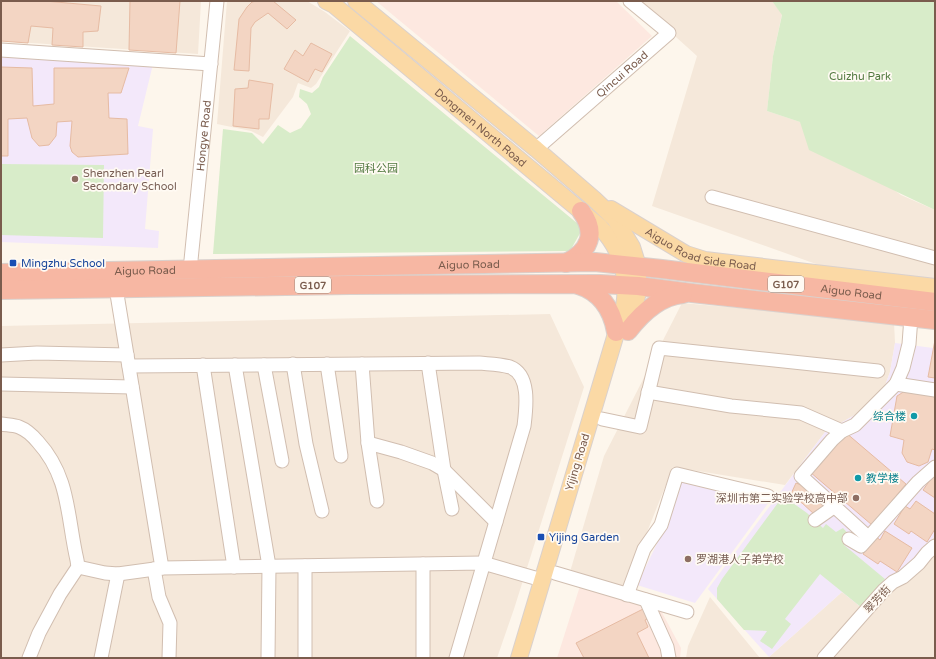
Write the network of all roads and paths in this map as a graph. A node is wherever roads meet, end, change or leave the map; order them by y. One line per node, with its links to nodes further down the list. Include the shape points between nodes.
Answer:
1 (217, 1): 6 (street, Hongye Road)
2 (326, 1): 10 (main road, Dongmen North Road)
3 (356, 1): 7 (main road, Dongmen North Road)
4 (630, 1): 7 (street, Qincui Road, via 669,33)
5 (1, 50): 6 (street)
6 (211, 64): 14 (street, Hongye Road)
7 (536, 149): 9 (main road, Dongmen North Road)
8 (712, 197): 11 (street)
9 (594, 198): 13 (main road, Dongmen North Road, via 615,219 632,247); 18 (main road, Aiguo Road Side Road, via 695,258)
10 (581, 211): 12 (highway, via 588,224 589,241 581,254); 13 (main road, Dongmen North Road, via 609,236)
11 (935, 258)
12 (566, 263): 13 (highway, Aiguo Road / G107, via 595,262); 14 (highway, Aiguo Road / G107)
13 (630, 266): 17 (main road, Yijing Road); 22 (highway, Aiguo Road / G107)
14 (190, 270): 15 (highway, Aiguo Road / G107)
15 (1, 273)
16 (573, 284): 17 (highway, Aiguo Road / G107); 19 (highway, Aiguo Road / G107); 25 (highway, via 585,287 602,300)
17 (632, 286): 21 (highway, Aiguo Road / G107); 25 (main road, Yijing Road, via 636,301)
18 (935, 287)
19 (116, 288): 20 (highway, Aiguo Road / G107); 27 (street)
20 (1, 290)
21 (692, 293): 23 (highway, Aiguo Road / G107); 25 (highway, via 674,296 659,303)
22 (935, 302)
23 (911, 317): 24 (highway, Aiguo Road / G107); 37 (street, via 909,344)
24 (935, 320)
25 (622, 332): 41 (main road, Yijing Road); 67 (main road, Yijing Road)
26 (1, 355): 27 (street, via 37,353)
27 (128, 360): 32 (street); 38 (street)
28 (428, 363): 31 (street); 48 (street); 55 (street, via 499,365 518,372 521,378 527,401 524,426)
29 (293, 364): 30 (street); 34 (street); 53 (street, via 306,444)
30 (327, 364): 31 (street); 45 (street)
31 (362, 364): 44 (street)
32 (203, 365): 33 (street); 64 (street)
33 (235, 365): 34 (street); 61 (street)
34 (264, 365): 46 (street)
35 (878, 371): 40 (street, via 659,348)
36 (1, 384): 38 (street)
37 (896, 384): 39 (street); 43 (street, via 855,425)
38 (132, 387): 65 (street)
39 (935, 390)
40 (648, 392): 41 (street, via 640,427); 43 (street, via 731,406 801,413)
41 (602, 419): 67 (main road, Yijing Road)
42 (1, 424): 63 (street, via 19,426 30,433 58,472 64,488)
43 (842, 431): 51 (street, via 801,476)
44 (368, 443): 48 (street, via 432,463); 50 (street)
45 (340, 456)
46 (282, 461)
47 (935, 467): 56 (street)
48 (444, 470): 52 (street); 55 (street)
49 (768, 496): 68 (street, via 676,474 661,525 644,549)
50 (377, 501)
51 (835, 506): 54 (street); 56 (street)
52 (452, 509)
53 (322, 511)
54 (815, 520)
55 (496, 522): 59 (street)
56 (868, 537): 57 (street, via 861,546)
57 (849, 539)
58 (935, 546): 81 (street, 翠芳街, via 920,563 884,590)
59 (483, 563): 60 (street); 67 (street); 77 (street)
60 (423, 564): 62 (street); 76 (street)
61 (269, 566): 62 (street); 64 (street); 74 (street)
62 (305, 566): 75 (street)
63 (78, 567): 66 (street); 71 (street, via 39,633)
64 (234, 567): 65 (street)
65 (158, 568): 66 (street); 73 (street, via 159,597 170,623)
66 (118, 574): 72 (street)
67 (549, 576): 68 (street); 78 (main road, Yijing Road); 79 (main road, Yijing Road)
68 (627, 594): 69 (street)
69 (646, 600): 70 (street); 80 (street, via 667,647)
70 (687, 612)
71 (29, 658)
72 (101, 658)
73 (169, 658)
74 (268, 658)
75 (305, 658)
76 (423, 658)
77 (456, 658)
78 (519, 658)
79 (530, 658)
80 (669, 658)
81 (824, 658)

